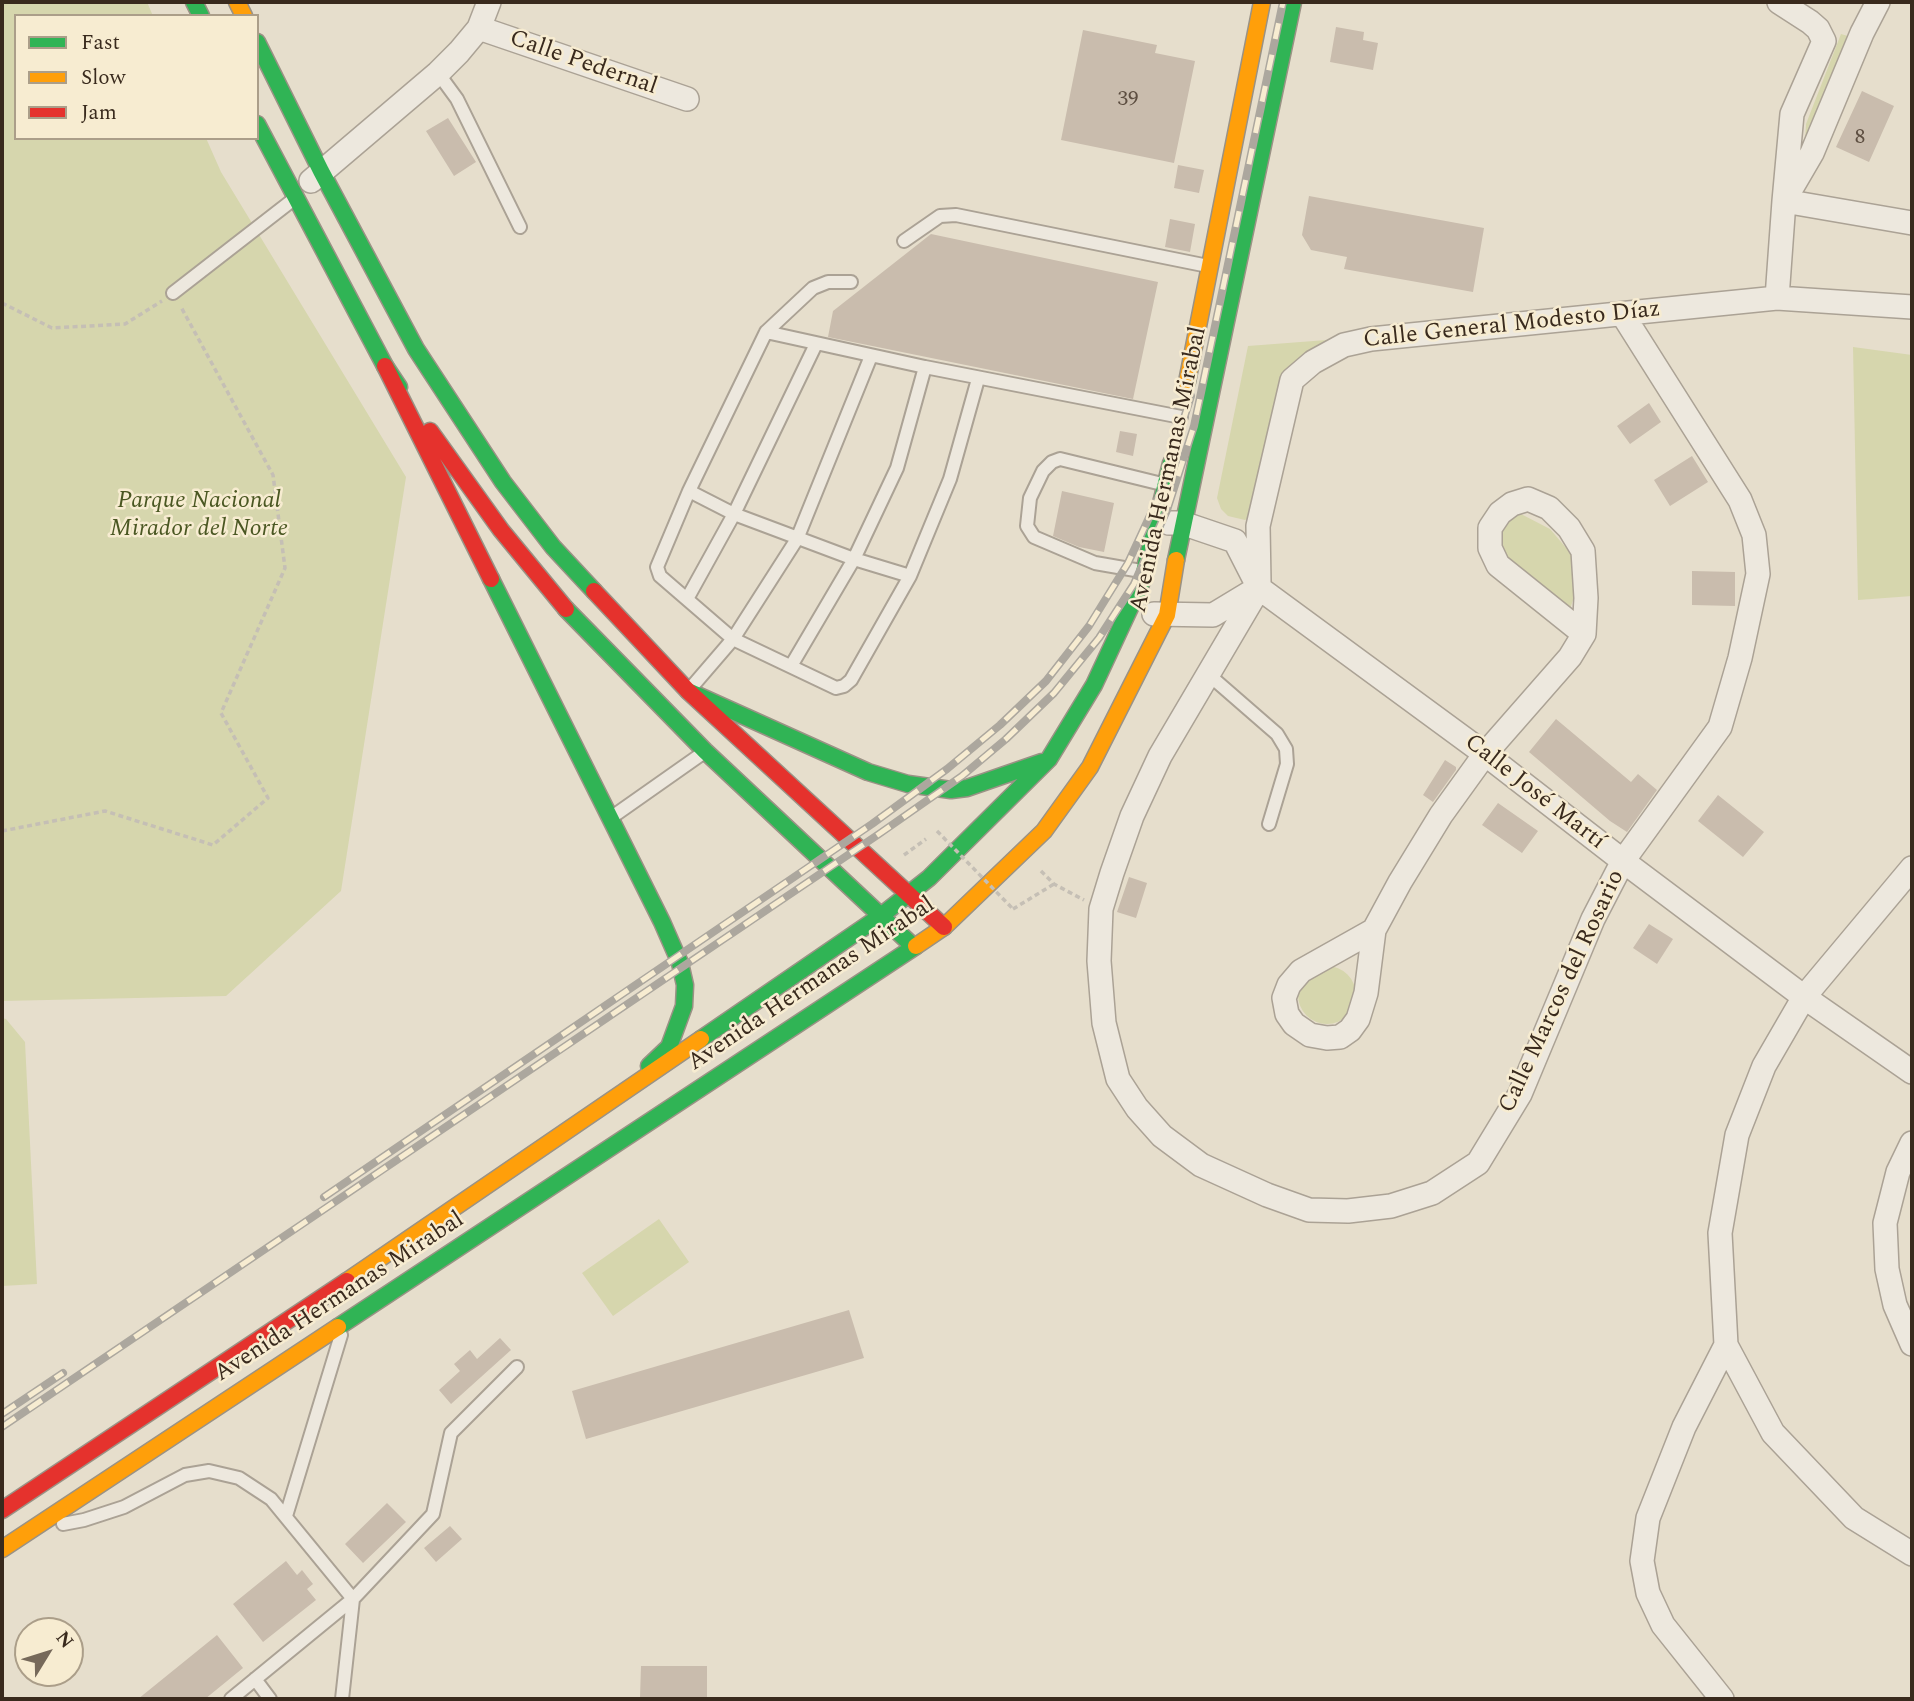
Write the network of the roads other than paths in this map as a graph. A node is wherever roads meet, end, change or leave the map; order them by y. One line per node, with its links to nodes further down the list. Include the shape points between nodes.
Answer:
1 (489, 2): 6 (street)
2 (1262, 2): 17 (main road, Avenida Hermanas Mirabal)
3 (1293, 2): 35 (main road, Avenida Hermanas Mirabal)
4 (1779, 2): 13 (street, via 1810,22 1824,41 1792,114)
5 (1878, 2): 13 (street, via 1812,153)
6 (479, 28): 8 (street); 9 (street, Calle Pedernal)
7 (259, 46): 11 (main road)
8 (438, 73): 11 (street); 15 (lane, via 457,99)
9 (687, 99)
10 (259, 128): 12 (main road)
11 (321, 171): 12 (street); 48 (main road, via 416,349 503,482 553,548)
12 (295, 198): 19 (lane); 26 (main road)
13 (1784, 201): 14 (street); 20 (street)
14 (1912, 223)
15 (520, 227)
16 (904, 241): 17 (lane, via 940,216 956,215)
17 (1209, 267): 29 (main road, Avenida Hermanas Mirabal)
18 (851, 282): 23 (lane, via 828,282 813,288)
19 (173, 293)
20 (1777, 298): 21 (street, Calle General Modesto Díaz); 22 (street, Calle General Modesto Díaz)
21 (1912, 307)
22 (1623, 315): 40 (street, Calle General Modesto Díaz, via 1371,339 1344,345 1313,362 1292,380 1258,526); 54 (street, Calle Marcos del Rosario, via 1740,500 1754,535 1758,574 1720,727)
23 (766, 332): 24 (lane); 32 (lane)
24 (816, 344): 25 (lane); 33 (lane)
25 (871, 356): 27 (lane); 36 (lane)
26 (385, 366): 49 (main road, via 501,530 578,624); 52 (main road)
27 (925, 366): 28 (lane); 37 (lane, via 897,468)
28 (978, 379): 29 (lane); 39 (lane, via 950,479)
29 (1180, 422)
30 (1173, 451): 31 (main road, Avenida Hermanas Mirabal)
31 (1166, 485): 34 (main road, Avenida Hermanas Mirabal); 38 (lane, via 1060,459 1043,471 1030,498 1027,526 1034,537 1095,564)
32 (689, 491): 33 (lane); 41 (lane, via 657,567 660,576)
33 (734, 514): 36 (lane); 41 (lane)
34 (1156, 523): 35 (street); 38 (main road, Avenida Hermanas Mirabal)
35 (1182, 523): 40 (street, via 1235,541); 43 (main road, Avenida Hermanas Mirabal)
36 (797, 539): 37 (lane); 45 (lane)
37 (854, 559): 39 (lane); 46 (lane)
38 (1144, 571): 42 (main road, Avenida Hermanas Mirabal)
39 (910, 576): 46 (lane, via 844,686 836,688)
40 (1259, 588): 43 (street, via 1213,615); 47 (street, Calle Marcos del Rosario); 50 (street, Calle José Martí)
41 (687, 599): 45 (lane)
42 (1128, 611): 43 (street); 51 (main road, Avenida Hermanas Mirabal, via 1094,685)
43 (1167, 615): 58 (main road, Avenida Hermanas Mirabal, via 1090,767 1044,831)
44 (1584, 634): 44 (street, via 1583,551 1569,528 1549,509 1528,499 1513,504 1490,528 1490,548 1498,565); 50 (street, via 1570,657)
45 (733, 639): 46 (lane); 48 (lane)
46 (791, 666)
47 (1209, 674): 53 (lane, via 1277,734 1286,749 1287,764); 54 (street, Calle Marcos del Rosario, via 1160,756 1132,816 1101,909 1099,961 1104,1023 1118,1079 1162,1136 1231,1180 1309,1210 1348,1212 1391,1206 1432,1193 1478,1163 1520,1094 1593,919)
48 (688, 691): 49 (main road); 51 (main road, via 868,772 908,784 967,788)
49 (719, 743): 52 (lane); 56 (main road); 57 (main road)
50 (1485, 754): 54 (street, Calle José Martí); 59 (street, via 1441,815)
51 (1049, 759): 56 (main road, Avenida Hermanas Mirabal)
52 (609, 819): 63 (main road, via 662,922 685,985 684,1006 669,1047)
53 (1269, 824)
54 (1623, 861): 61 (street, Calle José Martí)
55 (1912, 868): 61 (street)
56 (909, 896): 57 (main road, Avenida Hermanas Mirabal); 58 (main road)
57 (882, 915): 60 (main road); 63 (main road, Avenida Hermanas Mirabal)
58 (944, 927): 60 (main road, Avenida Hermanas Mirabal)
59 (1374, 930): 59 (street, via 1301,971 1289,985 1284,998 1294,1024 1310,1035 1327,1038 1350,1030 1363,1007)
60 (914, 947): 65 (main road, Avenida Hermanas Mirabal)
61 (1804, 997): 62 (street, Calle José Martí); 67 (street, via 1764,1066 1737,1135 1720,1233)
62 (1912, 1072)
63 (612, 1100): 65 (main road, Avenida Hermanas Mirabal)
64 (1912, 1143): 66 (street, via 1898,1172 1885,1223 1887,1269 1895,1305)
65 (336, 1308): 69 (main road, Avenida Hermanas Mirabal); 70 (lane); 71 (main road, Avenida Hermanas Mirabal)
66 (1912, 1344)
67 (1726, 1345): 73 (street, via 1773,1433 1854,1518); 79 (street, via 1684,1427 1648,1518 1642,1561 1648,1593 1663,1625)
68 (517, 1367): 74 (lane, via 451,1433 433,1514)
69 (2, 1510)
70 (286, 1516): 71 (lane, via 271,1499 239,1478 209,1471 185,1475 124,1507); 74 (lane)
71 (32, 1530): 72 (main road, Avenida Hermanas Mirabal)
72 (2, 1549)
73 (1912, 1554)
74 (353, 1599): 75 (lane); 78 (lane)
75 (255, 1679): 76 (lane); 77 (lane)
76 (231, 1699)
77 (270, 1699)
78 (342, 1699)
79 (1722, 1699)

